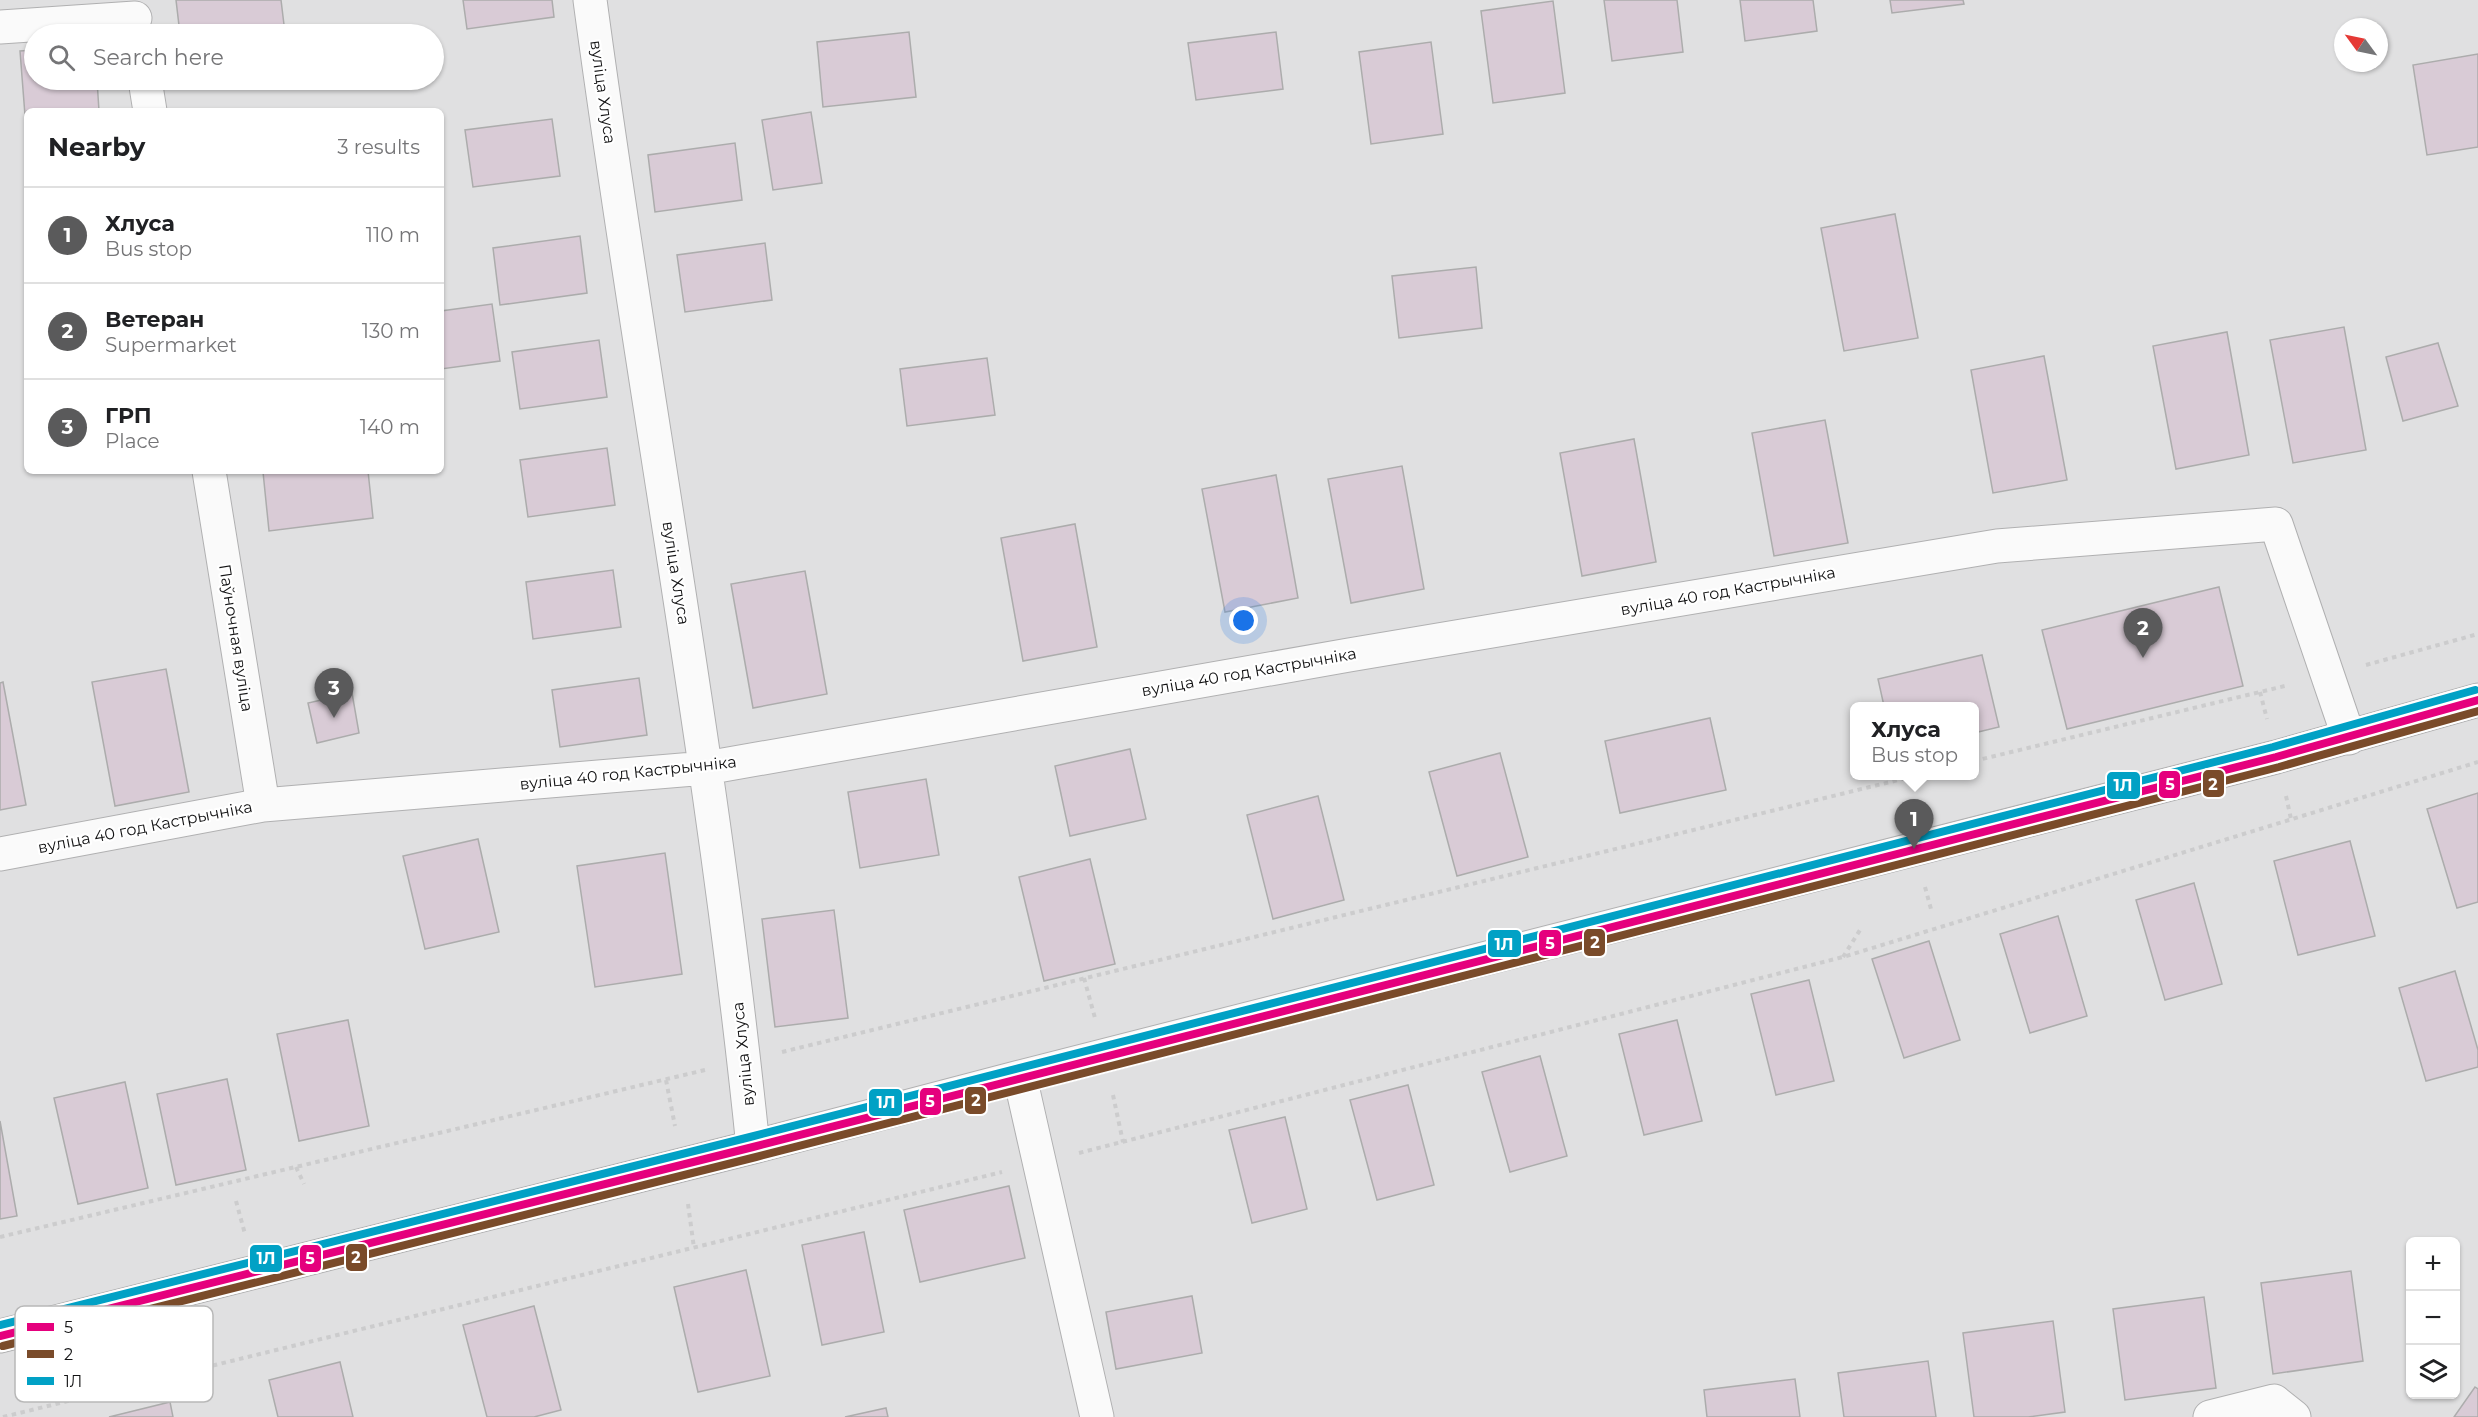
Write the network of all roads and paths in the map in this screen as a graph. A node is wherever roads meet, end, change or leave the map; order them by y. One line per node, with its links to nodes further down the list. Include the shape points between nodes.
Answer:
1 (590, 0): 15 (street, вуліца Хлуса)
2 (135, 17): 3 (street)
3 (40, 24)
4 (24, 25): 5 (street)
5 (0, 27)
6 (147, 90): 7 (street)
7 (150, 108)
8 (209, 474): 17 (street, Паўночная вуліца)
9 (2478, 634): 10 (path)
10 (2327, 675): 12 (street, вуліца 40 год Кастрычніка); 13 (path); 15 (street, вуліца 40 год Кастрычніка, via 2276,524 1997,546)
11 (2478, 700): 12 (street)
12 (2349, 738): 22 (street)
13 (1979, 760)
14 (2478, 762): 20 (path)
15 (706, 768): 17 (street, вуліца 40 год Кастрычніка); 21 (street, вуліца Хлуса)
16 (1899, 780): 21 (path)
17 (263, 805): 18 (street, вуліца 40 год Кастрычніка)
18 (0, 854)
19 (1860, 930): 20 (path)
20 (1843, 957): 24 (path)
21 (745, 1061): 23 (street, вуліца Хлуса); 25 (path)
22 (1020, 1077): 23 (street); 24 (street)
23 (753, 1147): 28 (street)
24 (1039, 1163): 31 (path); 34 (street)
25 (296, 1167): 26 (path); 27 (path)
26 (304, 1184)
27 (0, 1237)
28 (120, 1306)
29 (15, 1332): 30 (street)
30 (0, 1336)
31 (213, 1366)
32 (64, 1402): 33 (path)
33 (3, 1417)
34 (1096, 1417)
35 (2210, 1417): 36 (street, via 2274,1401)
36 (2294, 1417)

